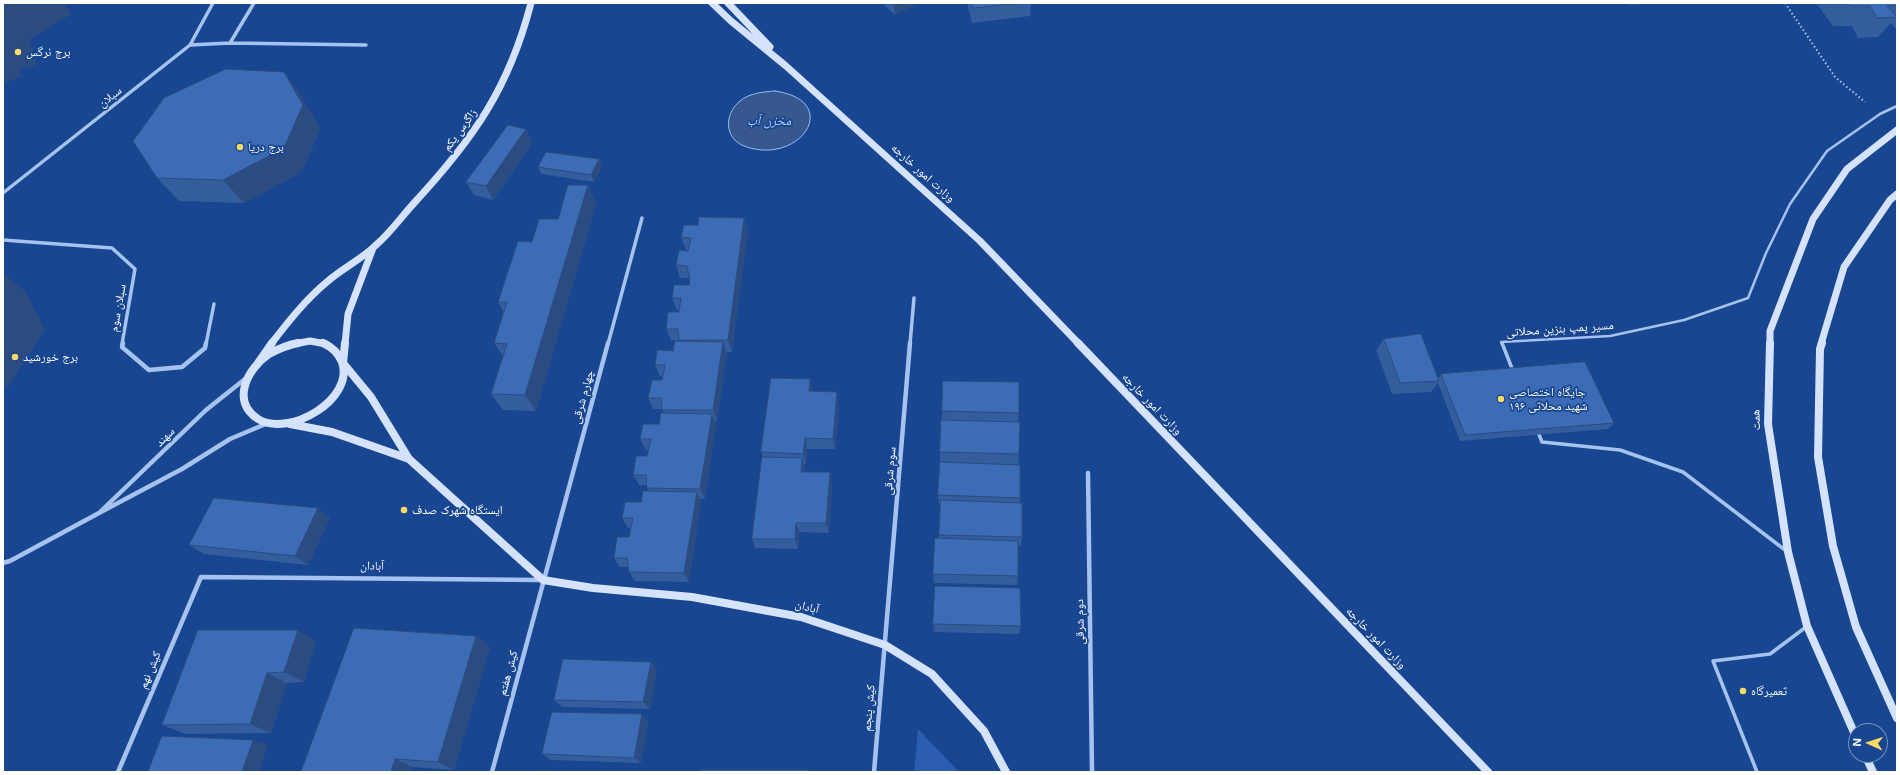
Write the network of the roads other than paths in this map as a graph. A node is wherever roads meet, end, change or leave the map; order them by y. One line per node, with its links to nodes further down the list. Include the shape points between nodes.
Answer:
1 (213, 3): 7 (street, سبلان)
2 (254, 3): 6 (street)
3 (531, 3): 16 (main road, زاگرس یکم, via 526,28 508,75 481,124 445,170)
4 (712, 3): 9 (main road, وزارت امور خارجه)
5 (728, 3): 9 (main road, وزارت امور خارجه)
6 (230, 43): 7 (street); 8 (street)
7 (190, 45): 12 (street, سبلان)
8 (366, 46)
9 (786, 66): 42 (main road, وزارت امور خارجه, via 980,240)
10 (1897, 106): 22 (lane, مسیر پمپ بنزین محلاتی, via 1880,114 1827,150 1790,204 1748,298 1684,320 1610,336 1501,342)
11 (1897, 130): 29 (main road, همت, via 1847,169 1813,219 1770,331 1768,424)
12 (3, 193)
13 (1897, 194): 35 (main road, via 1890,200 1844,267 1820,350 1818,457 1833,546 1856,626)
14 (642, 218): 32 (street, چهارم شرقی)
15 (3, 240): 18 (street, سبلان سوم, via 112,248 135,269 122,347 149,370 182,367 205,348)
16 (373, 248): 19 (main road, زاگرس یکم, via 322,286 280,332); 20 (main road, زاگرس یکم, via 348,314)
17 (914, 298): 34 (street, سوم شرقی)
18 (214, 304)
19 (258, 363): 20 (main road, via 274,351 292,343 310,341 326,344 338,351); 21 (main road)
20 (343, 364): 24 (main road, via 344,378 328,402 306,417); 26 (main road, via 371,397)
21 (247, 377): 23 (main road, via 243,393 245,406 254,417); 28 (street, سهند, via 206,410)
22 (1515, 378)
23 (269, 423): 24 (main road); 28 (street, سهند, via 230,439 182,469)
24 (287, 423): 26 (main road, via 332,432)
25 (1536, 428): 29 (lane, via 1542,442 1620,450 1683,472)
26 (409, 459): 32 (main road)
27 (1088, 473): 41 (street, دوم شرقی)
28 (99, 513): 30 (street, سهند)
29 (1788, 552): 33 (main road, همت)
30 (3, 563)
31 (201, 577): 32 (street, آبادان); 37 (street, کیش نهم)
32 (543, 580): 34 (main road, آبادان, via 593,588 692,597 801,617); 38 (street, کیش هفتم)
33 (1807, 626): 36 (main road, همت); 43 (lane, via 1770,654 1713,661)
34 (885, 645): 39 (street, کیش پنجم); 40 (main road, آبادان, via 932,674 984,731)
35 (1897, 718)
36 (1850, 723)
37 (118, 772)
38 (492, 772)
39 (874, 772)
40 (1006, 772)
41 (1092, 772)
42 (1488, 772)
43 (1757, 772)

